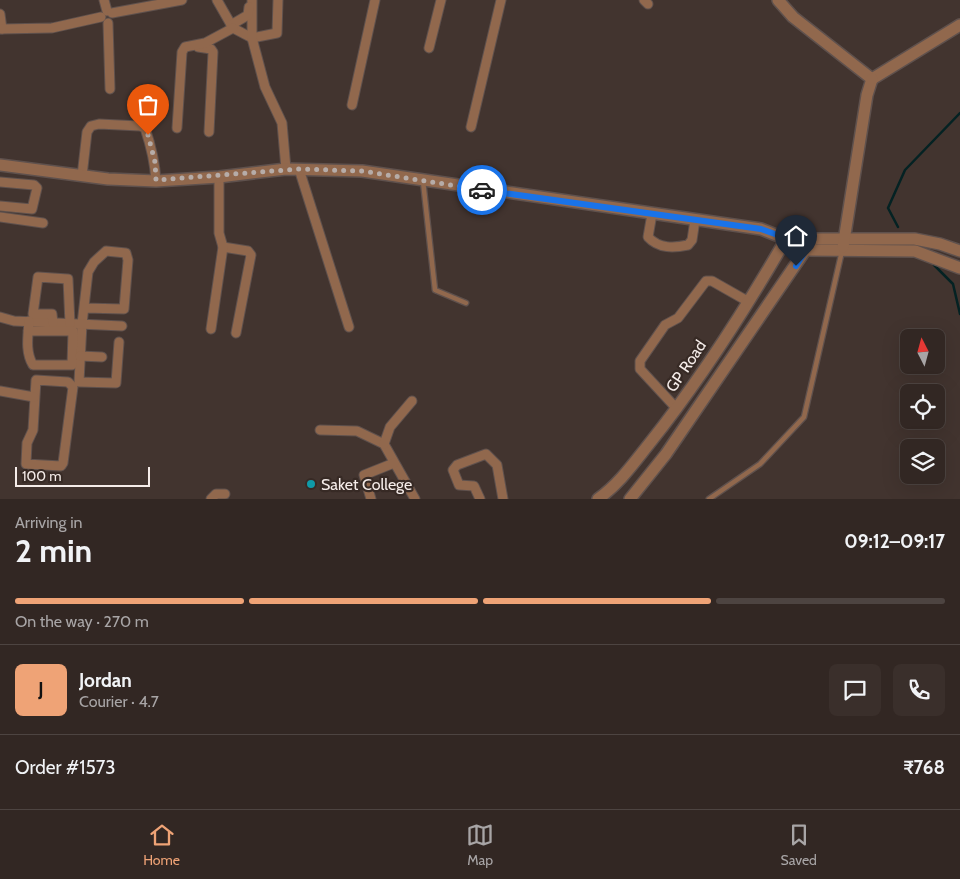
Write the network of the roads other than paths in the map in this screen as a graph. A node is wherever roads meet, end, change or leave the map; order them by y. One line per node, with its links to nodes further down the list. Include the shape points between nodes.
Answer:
1 (104, 0): 12 (street)
2 (182, 0): 12 (street)
3 (218, 0): 14 (street)
4 (246, 0): 14 (street, via 250,8 248,15)
5 (252, 0): 16 (street)
6 (278, 0): 16 (street, via 277,33)
7 (375, 0): 21 (street)
8 (441, 0): 18 (street)
9 (501, 0): 22 (street)
10 (778, 0): 19 (street, via 793,17)
11 (0, 14): 15 (street)
12 (107, 16): 15 (street, via 52,28); 20 (street)
13 (960, 25): 19 (street)
14 (232, 26): 16 (street); 17 (street, via 205,44)
15 (1, 29)
16 (252, 38): 26 (street, via 266,87 282,123)
17 (193, 46): 23 (street, via 185,47 182,52); 24 (street, via 213,52)
18 (429, 48)
19 (872, 80): 40 (street, via 867,94)
20 (110, 89)
21 (352, 105)
22 (471, 127)
23 (177, 128)
24 (209, 132)
25 (0, 165): 28 (street)
26 (286, 169): 27 (street); 29 (street)
27 (299, 169): 31 (street, via 362,171); 54 (street)
28 (82, 176): 30 (street); 30 (street, via 87,132 91,126 140,126 148,135)
29 (219, 177): 30 (street); 41 (street, via 219,233)
30 (156, 180)
31 (423, 180): 34 (street); 46 (lane, via 435,290)
32 (0, 182): 33 (street, via 37,188 32,209)
33 (0, 206)
34 (652, 214): 36 (street); 36 (street, via 648,237 659,246 688,245 692,240)
35 (0, 217): 37 (street)
36 (695, 220): 38 (street, via 761,229)
37 (42, 223)
38 (786, 238): 39 (street, via 795,235); 42 (street, via 792,247); 45 (street, GP Road)
39 (813, 239): 40 (street); 42 (street, GP Road)
40 (843, 246): 42 (street); 43 (street, via 915,239); 44 (street, via 915,251); 75 (lane, via 804,416 760,464)
41 (223, 247): 55 (street); 56 (street, via 251,255)
42 (806, 250): 68 (street, GP Road)
43 (960, 251)
44 (960, 268)
45 (749, 302): 63 (street, GP Road); 63 (street, via 712,281 706,281 678,318 665,325 640,361 640,369)
46 (466, 303)
47 (84, 308): 47 (street, via 88,272 94,262 106,251 126,253 124,309); 51 (street)
48 (0, 317): 52 (street)
49 (53, 323): 50 (street); 50 (street, via 52,314 32,314 38,277 68,279); 52 (street)
50 (70, 324): 51 (street)
51 (82, 324): 53 (street); 58 (street)
52 (28, 326): 52 (street, via 28,356 33,365 72,366 73,331)
53 (122, 326)
54 (349, 327)
55 (211, 328)
56 (236, 333)
57 (119, 342): 58 (street, via 116,383 80,383)
58 (80, 356): 59 (street)
59 (102, 356)
60 (0, 391): 61 (street)
61 (34, 397): 61 (street, via 36,380 72,384 61,466 26,464 27,443 33,430)
62 (412, 400): 65 (street, via 390,427)
63 (677, 409): 74 (street, GP Road, via 613,489)
64 (320, 430): 65 (street, via 356,430)
65 (384, 444): 66 (street)
66 (394, 463): 70 (street, via 364,475); 71 (street)
67 (225, 494): 69 (street, via 216,494)
68 (633, 498)
69 (211, 499)
70 (370, 499)
71 (414, 499)
72 (480, 499): 73 (street, via 474,486 459,485 454,470 457,464 486,454 497,465)
73 (503, 499)
74 (598, 499)
75 (709, 499)

